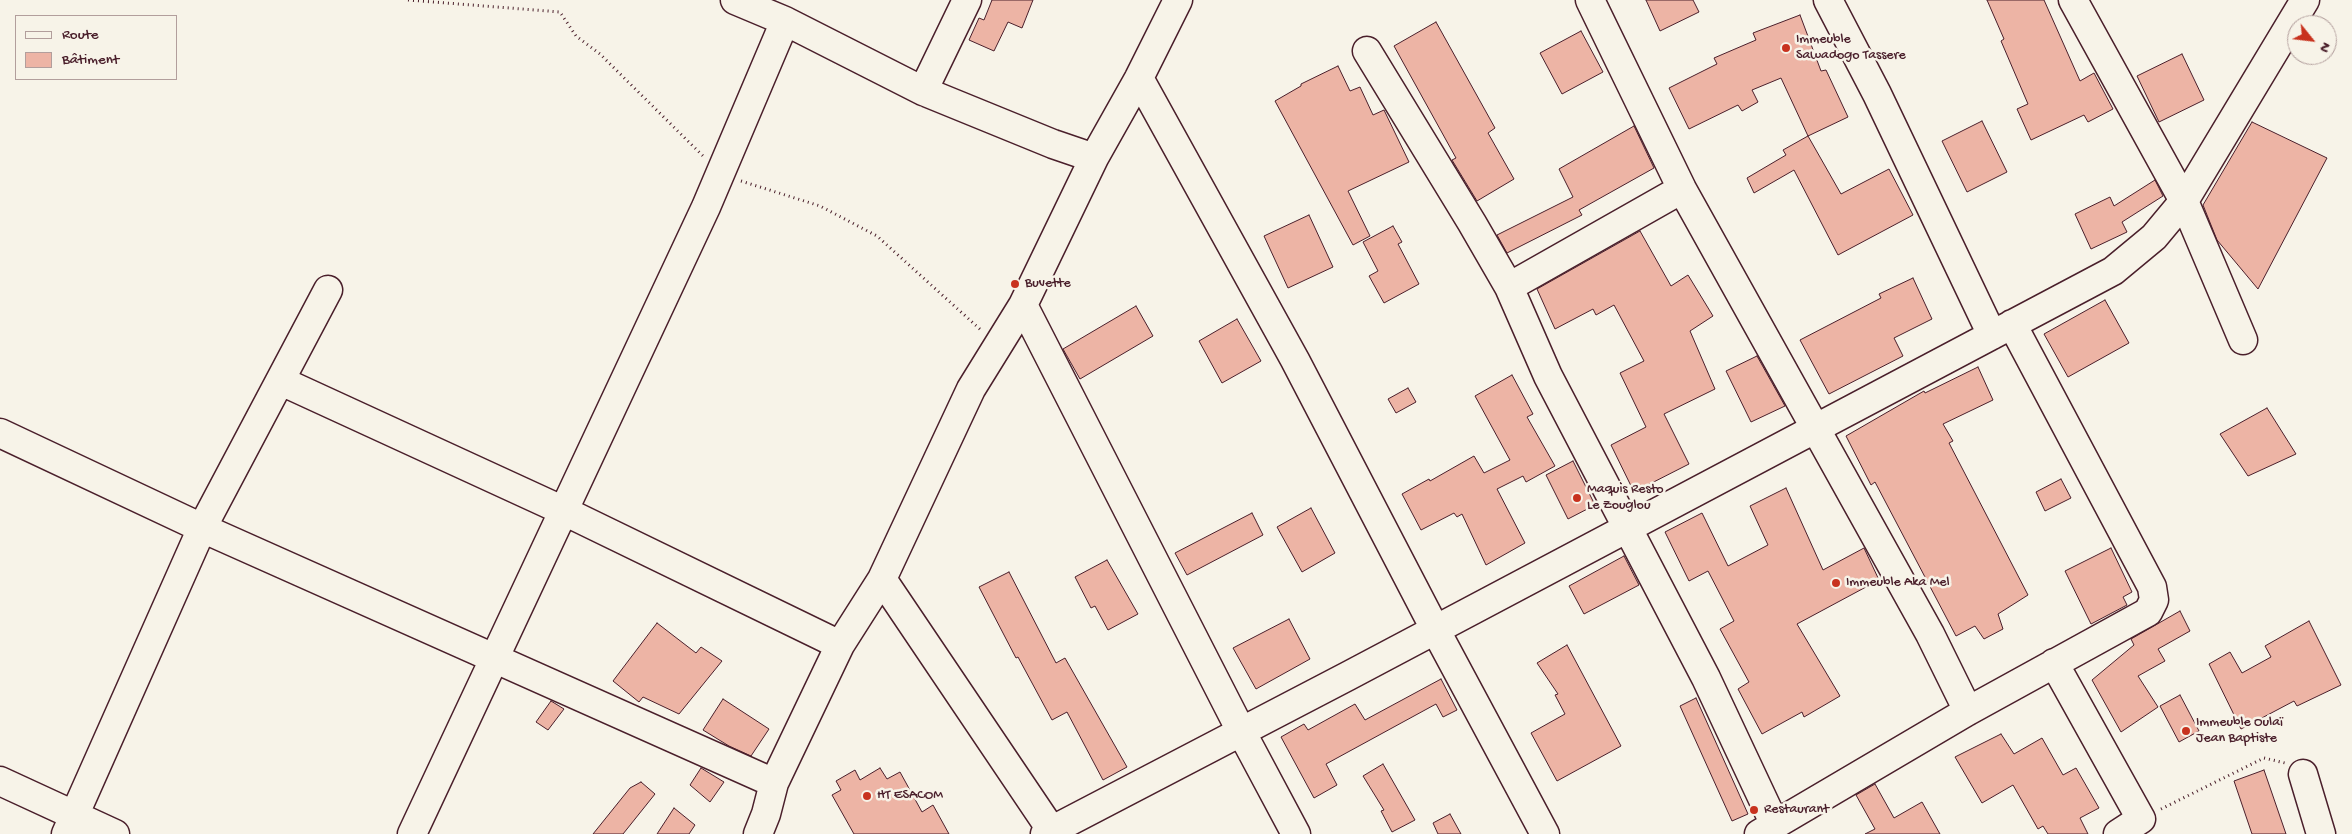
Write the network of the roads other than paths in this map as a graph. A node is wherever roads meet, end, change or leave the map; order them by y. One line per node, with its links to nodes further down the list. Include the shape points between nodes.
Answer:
1 (735, 0): 8 (street)
2 (967, 0): 11 (street)
3 (1178, 0): 10 (street)
4 (1590, 0): 13 (street)
5 (1828, 0): 18 (street)
6 (2073, 0): 14 (street)
7 (2305, 0): 14 (street)
8 (785, 20): 11 (street); 23 (street, via 721,174)
9 (1367, 51): 15 (street)
10 (1139, 78): 12 (street); 27 (street, via 1295,360)
11 (923, 91): 12 (street)
12 (1094, 158): 17 (street)
13 (1682, 189): 15 (street); 21 (street)
14 (2184, 201): 18 (street, via 2154,238 2113,271); 19 (street)
15 (1509, 287): 25 (street, via 1548,376)
16 (328, 290): 20 (street)
17 (1023, 305): 26 (street, via 971,389); 32 (street)
18 (2002, 329): 21 (street); 30 (street, via 2152,587 2154,600 2148,612)
19 (2243, 340)
20 (281, 381): 23 (street); 24 (street)
21 (1814, 430): 25 (street); 31 (street, via 1930,634)
22 (0, 433): 24 (street)
23 (564, 512): 28 (street); 29 (street)
24 (202, 528): 29 (street); 36 (street)
25 (1626, 528): 27 (street); 38 (street, via 1706,678)
26 (882, 579): 28 (street); 39 (street)
27 (1435, 629): 32 (street); 43 (street)
28 (840, 645): 35 (street)
29 (495, 658): 35 (street); 41 (street)
30 (2054, 664): 31 (street); 44 (street, via 2141,819)
31 (1968, 711): 38 (street)
32 (1241, 732): 39 (street); 42 (street)
33 (2303, 774): 45 (street)
34 (0, 781): 36 (street)
35 (774, 783): 37 (street)
36 (70, 825): 40 (street)
37 (768, 827)
38 (1767, 829)
39 (1051, 833)
40 (115, 834)
41 (412, 834)
42 (1296, 834)
43 (1545, 834)
44 (2118, 834)
45 (2321, 834)

